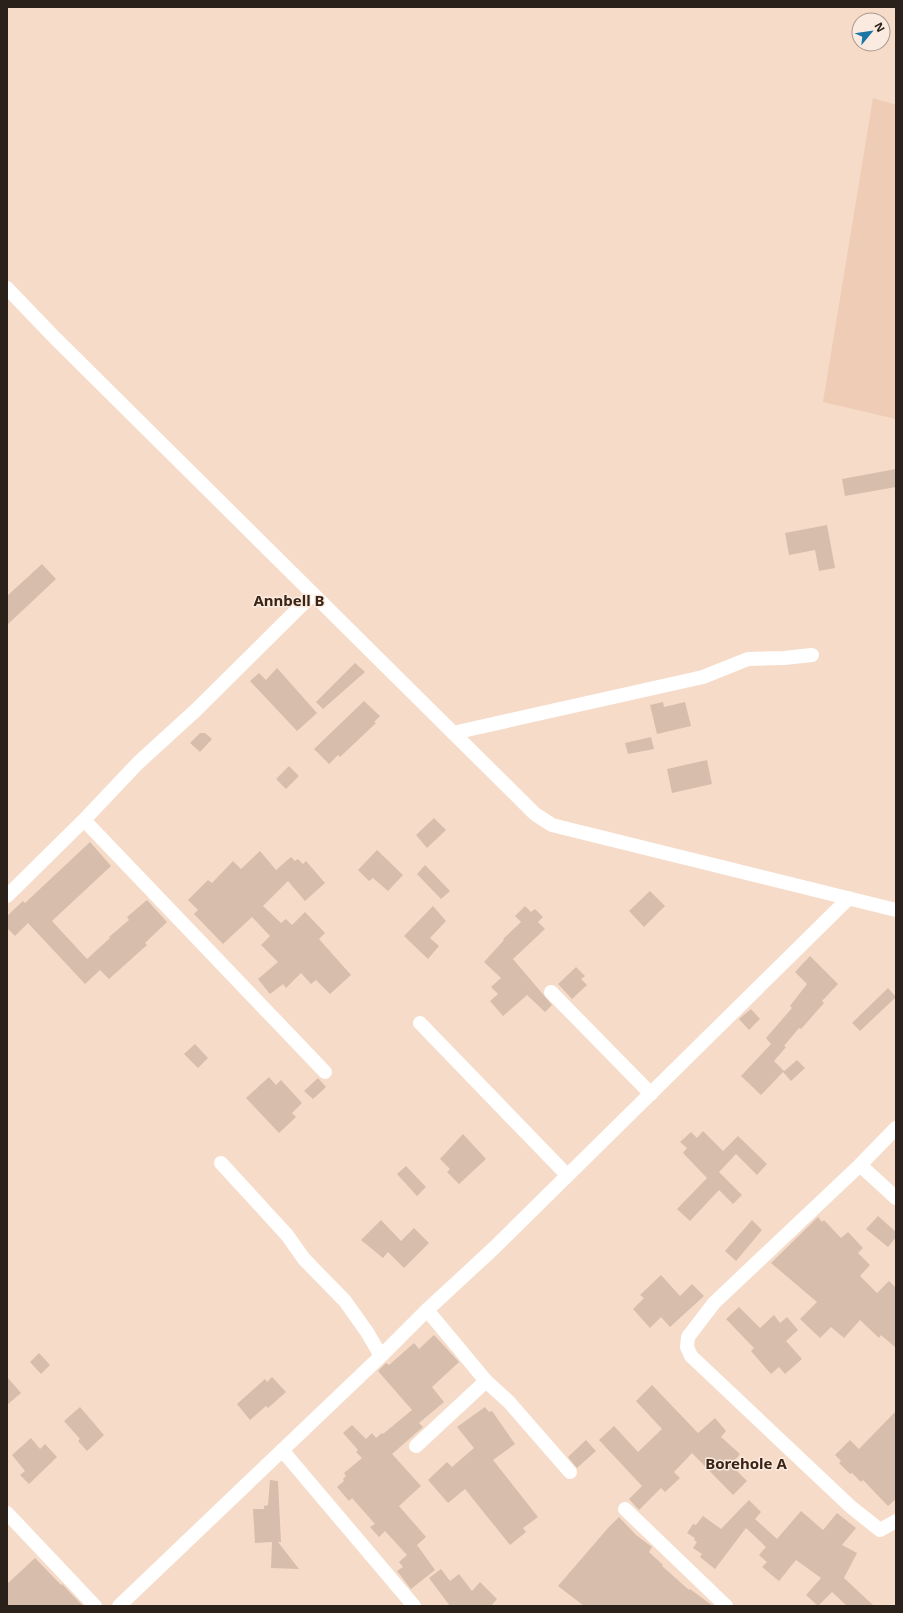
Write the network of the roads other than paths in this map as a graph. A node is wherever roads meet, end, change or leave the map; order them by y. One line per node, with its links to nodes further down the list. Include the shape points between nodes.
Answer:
1 (7, 288): 2 (street)
2 (314, 594): 4 (street); 5 (street, via 138,763)
3 (812, 655): 4 (street, via 748,659 703,677)
4 (454, 733): 7 (street, via 535,814 552,825)
5 (84, 820): 6 (street); 11 (street)
6 (7, 896)
7 (848, 898): 8 (street); 12 (street)
8 (896, 910)
9 (551, 992): 12 (street)
10 (420, 1023): 16 (street)
11 (325, 1072)
12 (651, 1094): 16 (street)
13 (896, 1128): 15 (street)
14 (221, 1163): 19 (street, via 345,1302 368,1332)
15 (860, 1165): 17 (street); 26 (street, via 714,1303 688,1337 687,1347 691,1356 851,1507 880,1530)
16 (567, 1175): 18 (street)
17 (896, 1198)
18 (427, 1310): 19 (street); 20 (street)
19 (380, 1356): 22 (street)
20 (486, 1381): 21 (street); 23 (street, via 509,1402)
21 (416, 1446)
22 (282, 1450): 28 (street); 29 (street)
23 (570, 1472)
24 (625, 1509): 30 (street)
25 (7, 1513): 27 (street)
26 (896, 1521)
27 (95, 1606)
28 (119, 1606)
29 (414, 1606)
30 (726, 1606)

